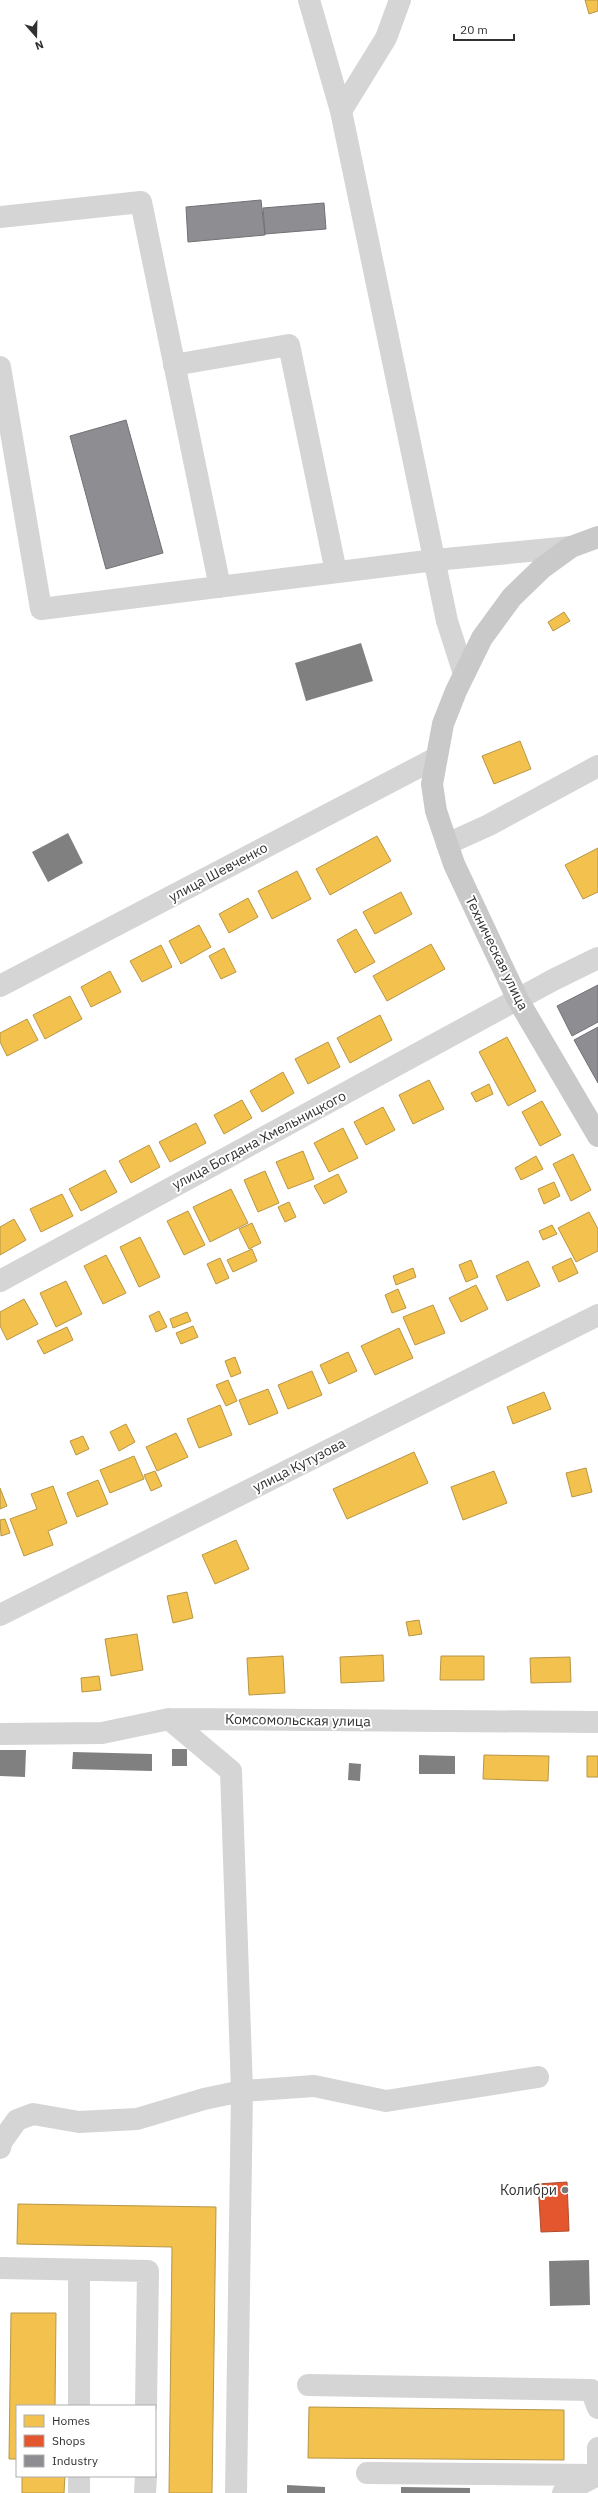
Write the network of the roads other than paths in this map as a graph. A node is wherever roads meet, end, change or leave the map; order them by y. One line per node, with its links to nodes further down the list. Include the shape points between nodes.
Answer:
1 (309, 0): 3 (street)
2 (400, 0): 3 (street, via 386,38)
3 (341, 111): 9 (street)
4 (0, 217): 5 (street, via 141,202)
5 (174, 365): 10 (street, via 289,346); 11 (street)
6 (0, 367): 11 (street, via 41,609)
7 (598, 537): 8 (main road, Техническая улица)
8 (571, 546): 9 (street); 12 (main road, Техническая улица, via 542,568 512,597 482,638)
9 (436, 560): 10 (street); 12 (street, via 447,622)
10 (336, 572): 11 (street)
11 (220, 587)
12 (464, 674): 13 (main road, Техническая улица, via 443,724)
13 (436, 758): 15 (main road, Техническая улица, via 432,784 436,811); 17 (street, улица Шевченко)
14 (598, 766): 15 (street, via 489,825)
15 (447, 844): 18 (main road, Техническая улица)
16 (598, 958): 18 (street, улица Богдана Хмельницкого)
17 (0, 986)
18 (518, 1000): 19 (main road, Техническая улица); 20 (street, улица Богдана Хмельницкого)
19 (598, 1136)
20 (0, 1281)
21 (598, 1315): 22 (street, улица Кутузова)
22 (0, 1615)
23 (169, 1718): 24 (street, Комсомольская улица); 25 (street, Комсомольская улица, via 102,1733); 27 (street, via 231,1771)
24 (598, 1722)
25 (0, 1734)
26 (538, 2077): 27 (street, via 386,2101 314,2086)
27 (242, 2091): 28 (street, via 204,2099 137,2119 79,2122 33,2114 17,2120); 42 (street)
28 (0, 2148)
29 (0, 2268): 30 (street)
30 (80, 2270): 32 (street); 33 (street, via 148,2271)
31 (308, 2385): 34 (street, via 591,2390)
32 (79, 2405)
33 (146, 2405)
34 (598, 2408)
35 (598, 2448): 37 (street)
36 (367, 2473): 37 (street)
37 (598, 2475): 43 (street)
38 (79, 2477): 40 (street)
39 (146, 2477): 41 (street)
40 (79, 2493)
41 (145, 2493)
42 (236, 2493)
43 (563, 2493)

